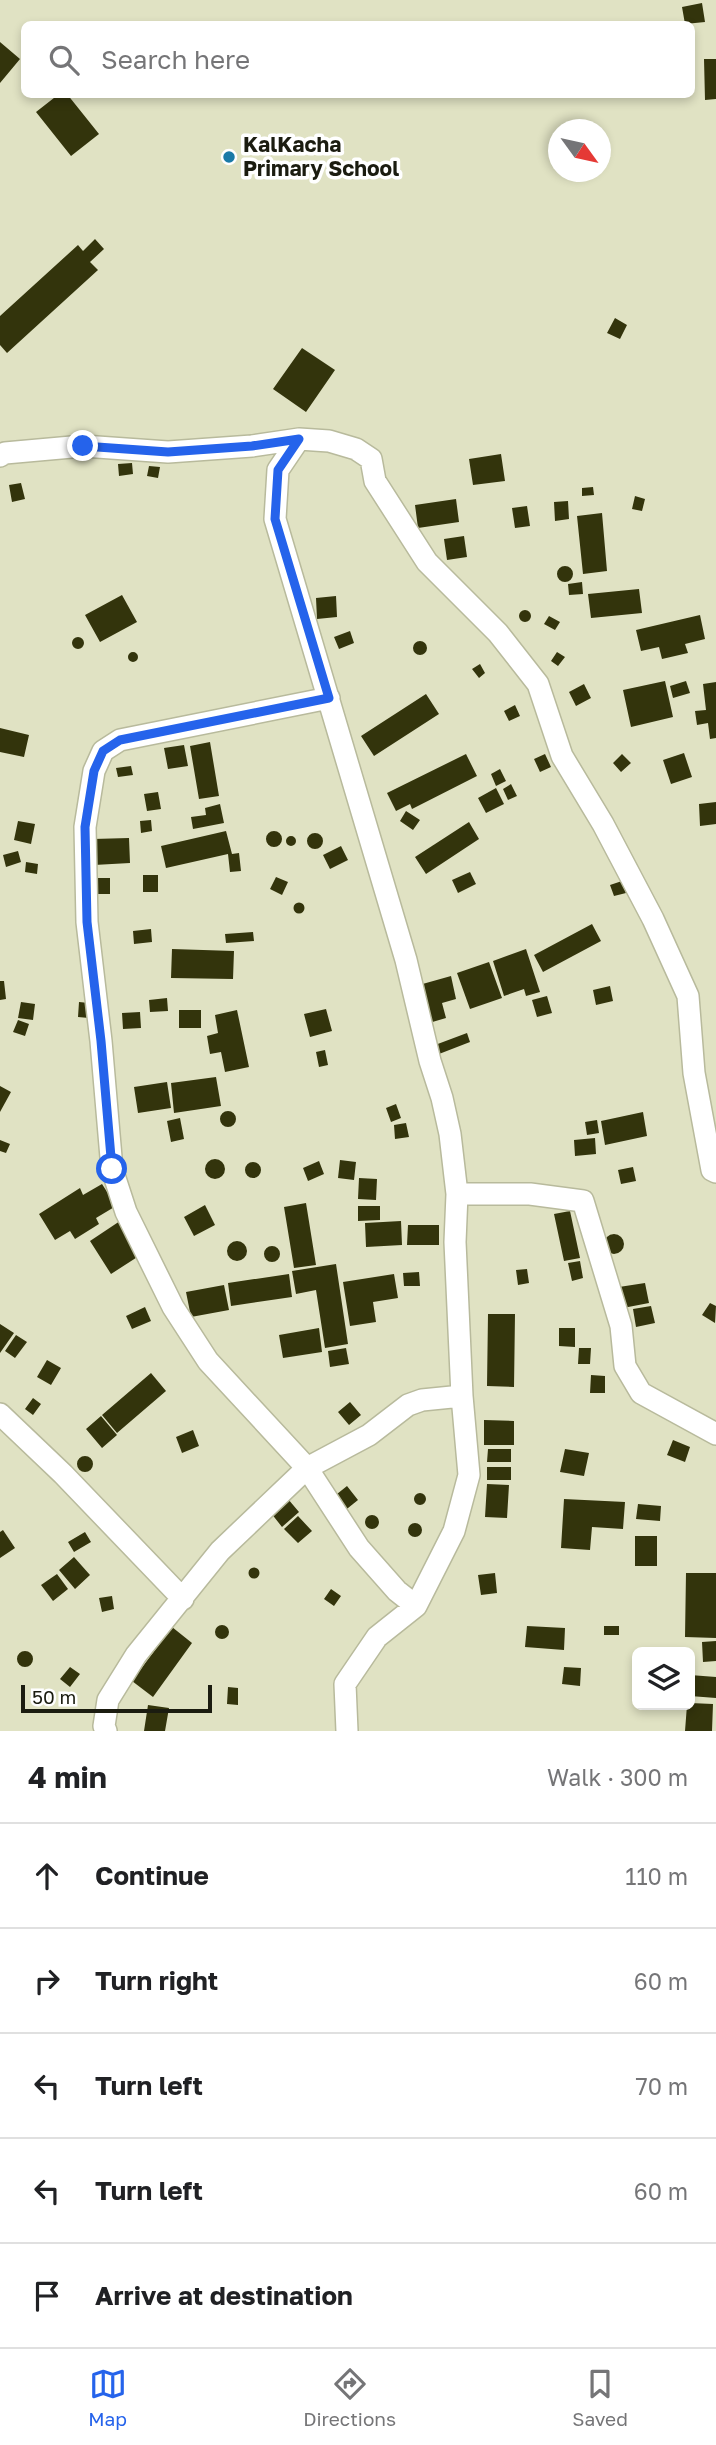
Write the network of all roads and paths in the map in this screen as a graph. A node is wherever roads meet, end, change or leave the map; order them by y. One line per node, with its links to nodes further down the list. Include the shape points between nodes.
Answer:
1 (299, 439): 2 (street, via 168,452 83,446); 3 (street, via 278,470 275,519); 4 (street, via 329,441 371,459 375,481 427,562 498,633 538,684 562,756 653,919 688,996 694,1073)
2 (0, 456)
3 (329, 698): 5 (street, via 442,1098); 9 (street, via 120,740 103,751 94,771 85,827 87,922 112,1169 126,1212 173,1307 208,1361)
4 (716, 1172)
5 (457, 1194): 6 (street); 8 (street, via 530,1194 583,1201 621,1326 625,1366 641,1393)
6 (462, 1396): 9 (street, via 408,1405 369,1435); 11 (street, via 469,1475 454,1531)
7 (0, 1414): 10 (street)
8 (716, 1434)
9 (307, 1468): 10 (street, via 220,1551); 11 (street, via 359,1548)
10 (183, 1599): 12 (street, via 136,1655 108,1700)
11 (416, 1606): 13 (street, via 377,1637 345,1684)
12 (106, 1731)
13 (347, 1731)

